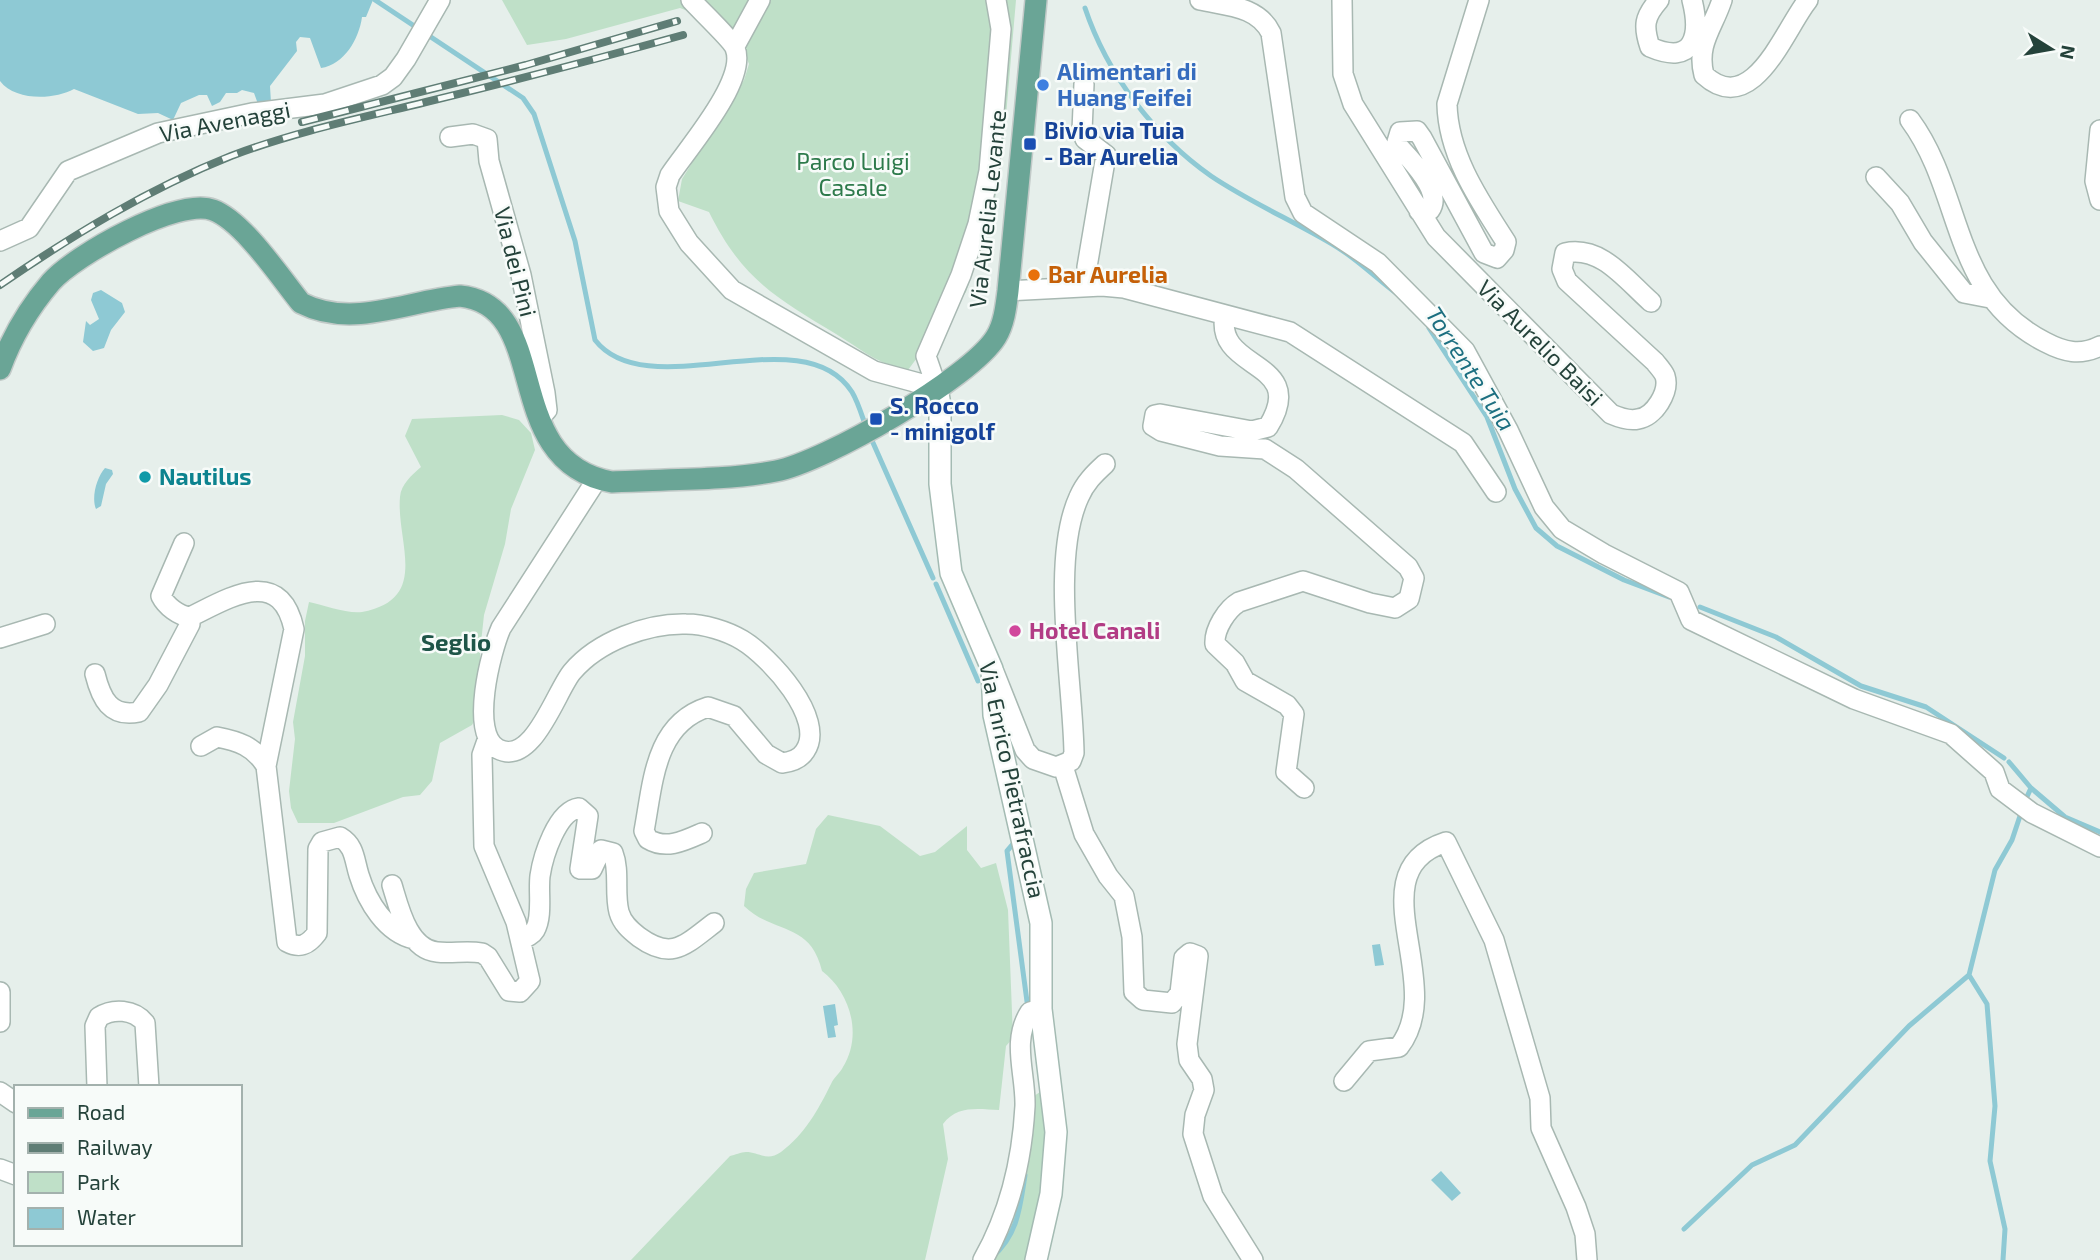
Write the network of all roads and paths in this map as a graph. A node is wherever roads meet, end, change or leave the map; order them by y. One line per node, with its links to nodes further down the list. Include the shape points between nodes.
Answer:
1 (691, 0): 13 (street)
2 (996, 0): 30 (street, via 1000,29 989,172 961,275 926,356)
3 (1035, 0): 23 (main road, Via Aurelia Levante)
4 (1200, 0): 47 (street, via 1253,12 1265,21 1271,33 1295,197 1303,213 1378,263 1465,351 1544,507 1562,529 1679,592 1691,621 1854,699 1951,734 1993,772 2000,789 2032,813)
5 (1342, 0): 20 (street, Via Aurelio Baisi, via 1343,74 1353,104)
6 (1479, 0): 20 (street, via 1447,104 1447,119 1457,159 1506,242 1504,250 1497,257 1483,253 1422,138 1416,131 1400,132 1399,147 1430,187 1434,200 1430,210)
7 (1658, 0): 8 (street, via 1643,27 1650,47 1676,54 1696,38 1698,23)
8 (1692, 0)
9 (1722, 0): 10 (street, via 1700,57 1704,75 1723,86 1762,71)
10 (1808, 0)
11 (755, 2): 13 (street)
12 (436, 8): 21 (street, Via Avenaggi, via 393,77 360,94 325,104 169,130 68,171 29,228)
13 (735, 46): 30 (street, via 735,76 670,175 668,211 689,243 732,290 874,371)
14 (1084, 84): 22 (street, via 1082,131 1085,139 1106,155 1087,267 1088,278)
15 (1909, 120): 24 (street, via 1926,141 1958,234)
16 (2100, 130): 19 (street, via 2095,181)
17 (450, 137): 31 (street, Via dei Pini, via 473,134 487,139 488,161 521,275 545,393 547,410)
18 (1876, 177): 24 (street, via 1964,293)
19 (2100, 200)
20 (1419, 211): 25 (street, Via Aurelio Baisi, via 1458,262 1619,417 1639,419 1650,413 1665,390 1665,376 1567,281 1562,269 1565,253 1598,254)
21 (0, 242)
22 (1102, 286): 23 (street); 26 (street)
23 (1008, 291): 30 (main road, Via Aurelia Levante, via 997,336 979,357)
24 (1990, 298): 28 (street, via 2033,336 2064,351 2087,352)
25 (1651, 302)
26 (1225, 315): 34 (street, via 1290,332 1316,346 1463,443); 45 (street, via 1223,334 1232,348 1280,388 1281,398 1268,426 1252,431 1160,414 1155,415 1153,426 1220,446 1265,449 1296,469 1408,567 1414,578 1409,599 1395,608 1303,581 1230,607 1215,644 1235,663 1245,681 1287,705 1294,714 1286,772)
27 (6, 336): 29 (main road, Via Aurelia Levante); 31 (main road, Via Aurelia Levante, via 53,280 77,260 171,211 191,206 212,209 231,220 301,303 316,310 336,315 372,313 460,296 491,304 513,335)
28 (2100, 346)
29 (0, 369)
30 (937, 388): 33 (main road, Via Aurelia Levante, via 819,457 778,471 612,482); 39 (street, Via Enrico Pietrafraccia, via 940,484 951,573)
31 (539, 419): 33 (main road, Via Aurelia Levante, via 558,454)
32 (1105, 464): 44 (street, via 1088,479 1072,521 1065,594 1074,753)
33 (597, 479): 41 (street, via 492,647 484,692)
34 (1496, 492)
35 (184, 543): 36 (street, via 161,596)
36 (190, 617): 40 (street, via 158,685 139,712 119,712 108,706); 43 (street, via 242,593 260,591 279,597 291,613 294,629)
37 (45, 624): 38 (street)
38 (0, 638)
39 (992, 669): 44 (street, via 1025,750 1043,764); 53 (street, Via Enrico Pietrafraccia, via 994,715 1040,912)
40 (95, 674)
41 (488, 738): 46 (street, via 497,749 523,748 539,730 571,673 615,641 657,625 684,624 702,624 742,640 795,693 810,726 810,743 803,755 782,762 766,754 734,716 708,707 690,715 664,741 645,831 661,845); 51 (street, via 482,755 484,846)
42 (201, 746): 43 (street, via 216,737 237,741 258,752)
43 (266, 766): 50 (street, via 287,942 310,943 317,933 318,849 322,842 340,837 353,849 364,888 391,929)
44 (1063, 766): 60 (street, via 1084,834 1124,896 1132,937 1134,992 1143,1000 1172,1003 1180,993 1184,958 1190,953 1198,956 1187,1044 1189,1060 1204,1090 1193,1134 1213,1196)
45 (1304, 788)
46 (702, 833)
47 (2100, 846)
48 (392, 885): 50 (street)
49 (714, 923): 51 (street, via 683,946 669,950 657,949 627,927 619,914 613,853 601,850 593,869 580,869 588,816 579,808 567,812 556,830 541,874 537,924 530,936)
50 (414, 939): 51 (street, via 433,952 488,957 503,986 513,993 530,981)
51 (522, 939)
52 (0, 992): 54 (street)
53 (1041, 1009): 58 (street, via 1030,1012 1024,1021 1020,1043 1025,1104 1013,1193); 59 (street, Via Enrico Pietrafraccia, via 1056,1132 1052,1194)
54 (0, 1022)
55 (1344, 1081): 61 (street, via 1369,1051 1399,1047 1405,1039 1417,988 1401,896 1405,876 1432,847 1446,842 1493,940 1540,1098 1541,1128 1576,1207)
56 (97, 1085): 57 (street, via 95,1026 99,1017 114,1011 140,1016 145,1023)
57 (149, 1085)
58 (983, 1260)
59 (1036, 1260)
60 (1253, 1260)
61 (1588, 1260)

